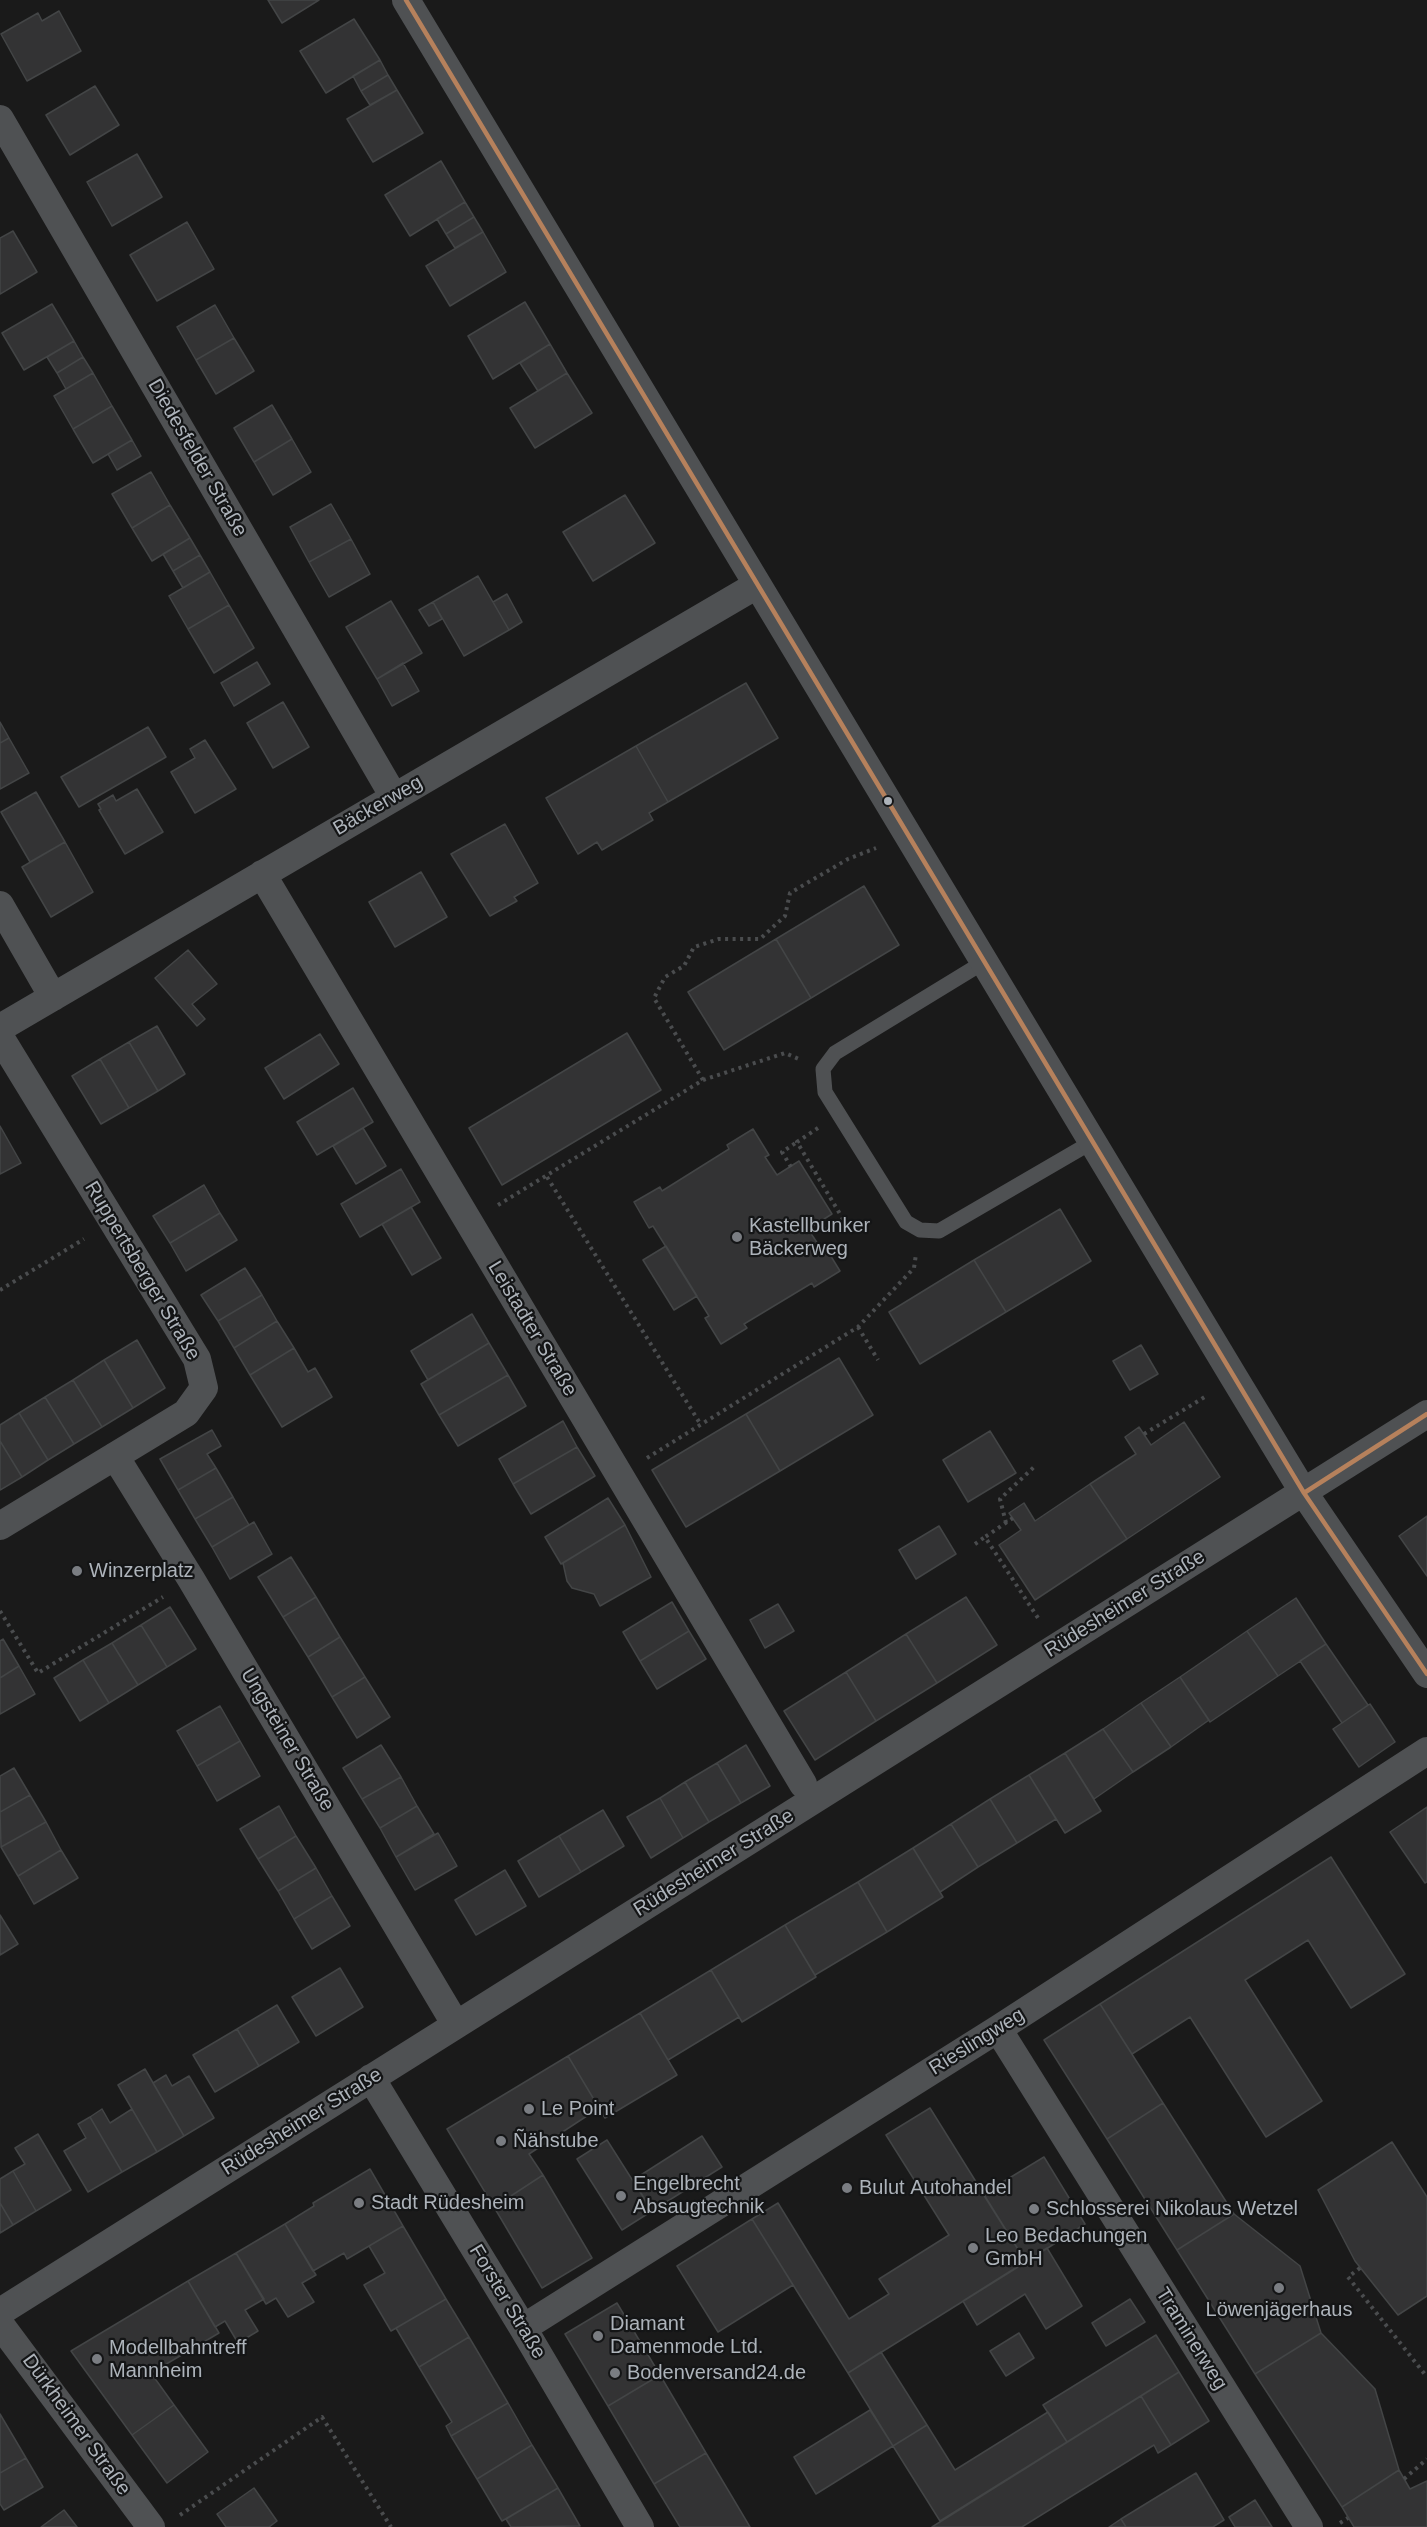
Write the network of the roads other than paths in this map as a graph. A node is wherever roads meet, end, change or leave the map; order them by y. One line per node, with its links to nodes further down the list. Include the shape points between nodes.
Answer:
1 (406, 0): 3 (street)
2 (0, 119): 4 (street, Diedesfelder Straße)
3 (757, 585): 4 (street, Bäckerweg); 7 (street)
4 (394, 797): 5 (street, Bäckerweg)
5 (261, 874): 8 (street, Bäckerweg); 18 (street, Leistadter Straße)
6 (0, 905): 8 (street)
7 (984, 962): 11 (street); 11 (lane, via 835,1053 823,1069 825,1092 906,1222 920,1230 939,1232)
8 (53, 997): 9 (street, Bäckerweg)
9 (0, 1028)
10 (0, 1037): 13 (street, Ruppertsberger Straße, via 197,1359 204,1388 186,1413)
11 (1092, 1143): 14 (street)
12 (1427, 1414): 14 (street, Rüdesheimer Straße)
13 (115, 1456): 15 (street, Ruppertsberger Straße); 19 (street, Ungsteiner Straße)
14 (1304, 1493): 16 (street); 19 (street, Rüdesheimer Straße)
15 (0, 1526)
16 (1427, 1674)
17 (1427, 1751): 20 (street, Rieslingweg)
18 (803, 1784)
19 (456, 2025): 21 (street, Rüdesheimer Straße)
20 (998, 2029): 24 (street, Rieslingweg); 27 (street, Traminerweg)
21 (371, 2078): 22 (street, Rüdesheimer Straße); 24 (street, Forster Straße)
22 (0, 2312)
23 (0, 2324): 25 (street, Dürkheimer Straße)
24 (523, 2328): 26 (street, Forster Straße)
25 (161, 2524)
26 (640, 2527)
27 (1309, 2527)

